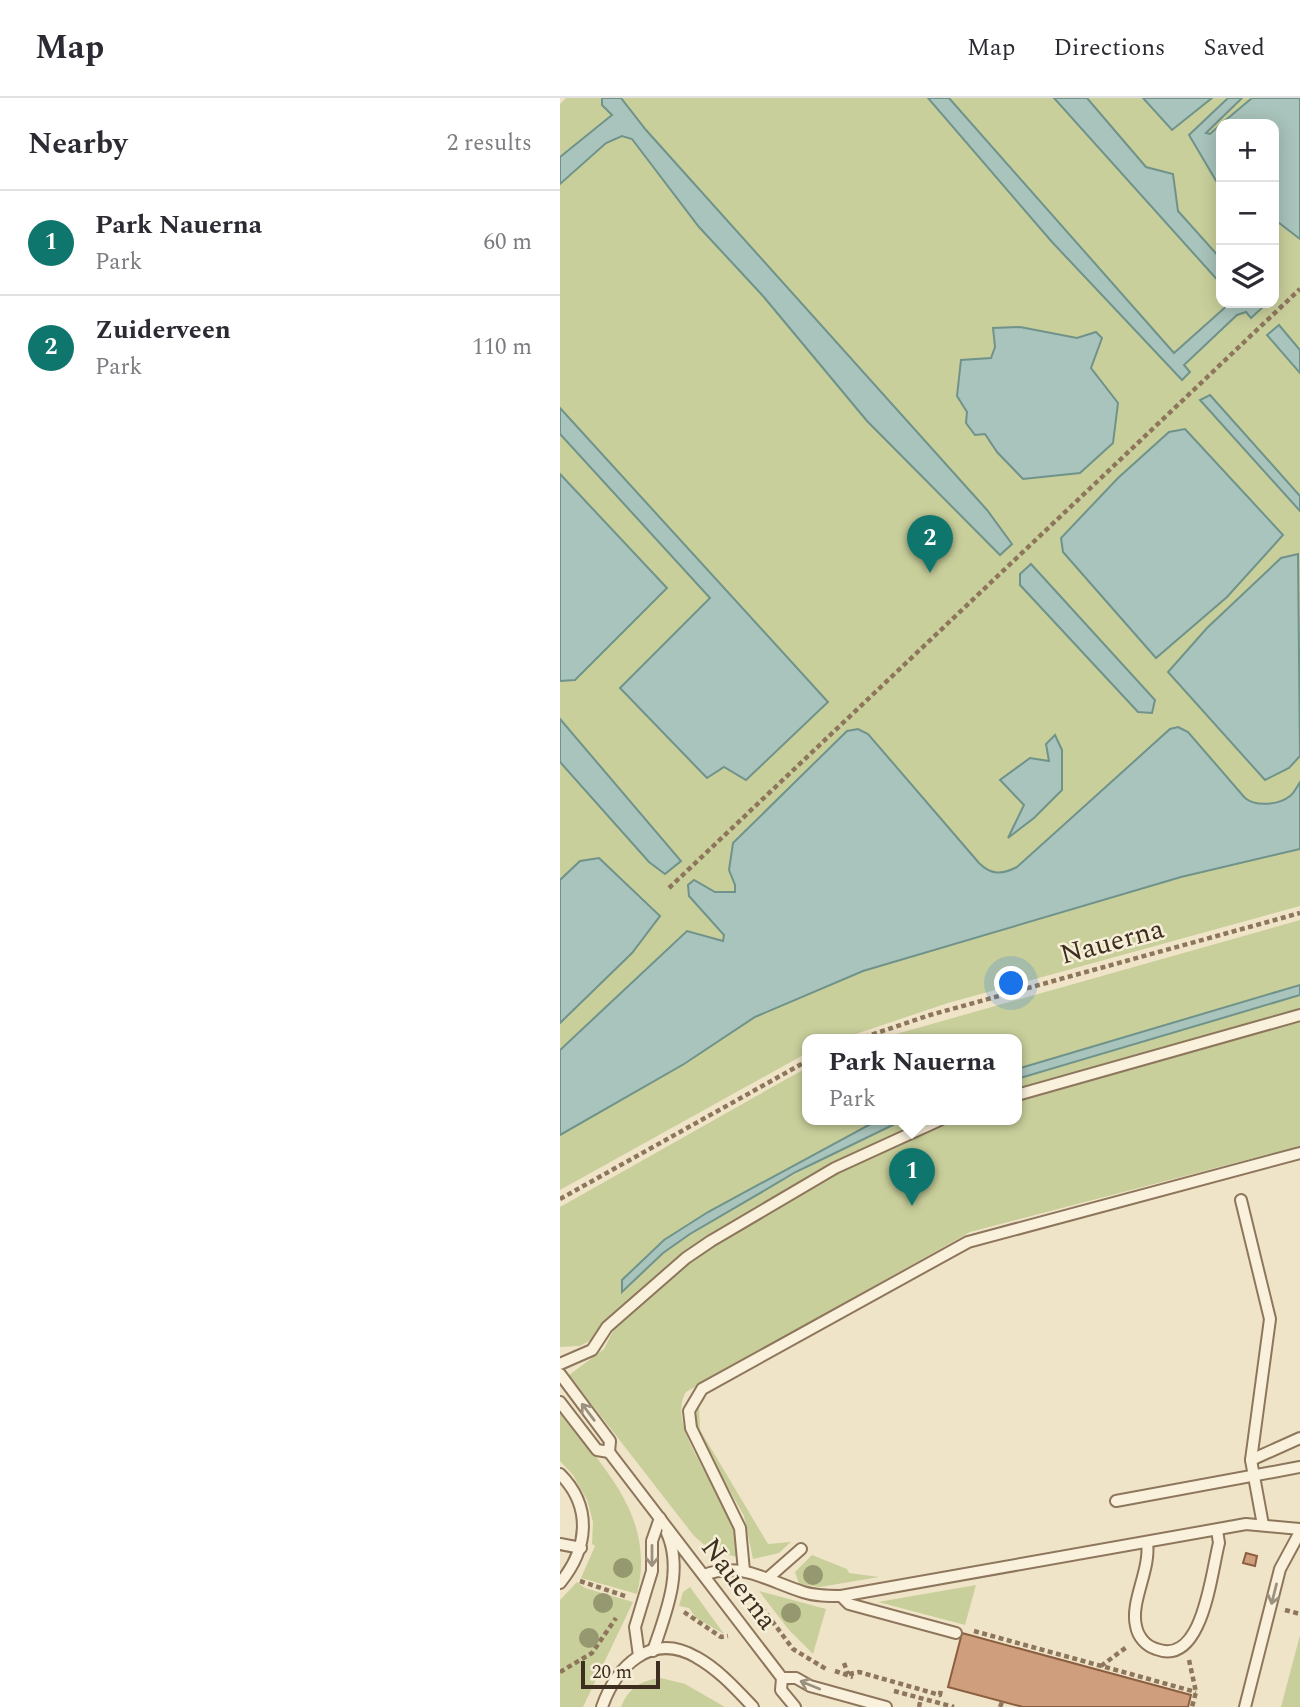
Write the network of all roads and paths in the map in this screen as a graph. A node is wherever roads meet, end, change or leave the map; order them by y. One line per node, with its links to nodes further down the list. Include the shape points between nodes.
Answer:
1 (1300, 289): 2 (path)
2 (669, 888)
3 (1300, 914): 5 (path, Nauerna)
4 (1300, 1015): 7 (lane)
5 (874, 1034)
6 (802, 1064): 10 (path)
7 (1022, 1094)
8 (929, 1125): 12 (lane, via 835,1168 710,1241 607,1327 592,1350)
9 (1300, 1153): 30 (lane, via 968,1242 702,1388 692,1402 691,1428 740,1528)
10 (560, 1199)
11 (1241, 1200): 17 (lane, via 1270,1319)
12 (560, 1364)
13 (560, 1374): 16 (lane, one-way to 13, via 610,1441)
14 (560, 1402): 16 (lane, via 597,1450)
15 (1300, 1438): 17 (lane)
16 (609, 1452): 22 (lane, Nauerna)
17 (1251, 1460): 20 (lane)
18 (1300, 1467): 20 (lane)
19 (560, 1474): 28 (lane, via 575,1493 581,1511)
20 (1254, 1476): 21 (lane); 23 (lane)
21 (1115, 1501)
22 (660, 1518): 31 (lane, Nauerna); 40 (lane, Nauerna, via 671,1542 673,1578); 41 (lane, Nauerna, one-way to 41, via 652,1541 652,1571 635,1627)
23 (1263, 1525): 24 (lane); 25 (lane)
24 (1217, 1530): 26 (lane); 39 (lane, via 1219,1543 1197,1631)
25 (1300, 1530): 59 (lane, one-way to 59, via 1280,1569)
26 (1147, 1542): 34 (lane); 38 (lane, via 1149,1557 1134,1617)
27 (560, 1544): 28 (lane)
28 (581, 1548): 33 (lane)
29 (802, 1549): 32 (lane)
30 (744, 1571): 31 (lane, via 719,1569); 32 (lane)
31 (704, 1576): 46 (lane, Nauerna)
32 (768, 1578): 34 (lane, via 804,1592)
33 (560, 1583)
34 (841, 1596): 37 (lane, via 849,1604)
35 (626, 1597): 44 (path, via 602,1642)
36 (763, 1609): 45 (path, via 802,1656)
37 (956, 1633): 43 (path, via 966,1629)
38 (1140, 1638): 39 (lane, via 1167,1652); 43 (path)
39 (1185, 1646): 50 (path)
40 (653, 1651): 41 (lane); 53 (lane, via 667,1649 695,1656)
41 (639, 1656): 52 (lane, via 617,1673)
42 (844, 1663): 45 (path)
43 (1101, 1666): 50 (path)
44 (560, 1672)
45 (848, 1675): 47 (path); 49 (path, via 859,1672 940,1695)
46 (782, 1678): 54 (lane, Nauerna, via 781,1690); 55 (lane, one-way to 46, via 796,1678)
47 (859, 1681)
48 (884, 1688): 51 (path)
49 (941, 1689)
50 (1196, 1692): 58 (path)
51 (921, 1698): 56 (path); 57 (path)
52 (602, 1707)
53 (753, 1707)
54 (795, 1707)
55 (886, 1707)
56 (919, 1707)
57 (954, 1707)
58 (1192, 1707)
59 (1245, 1707)

